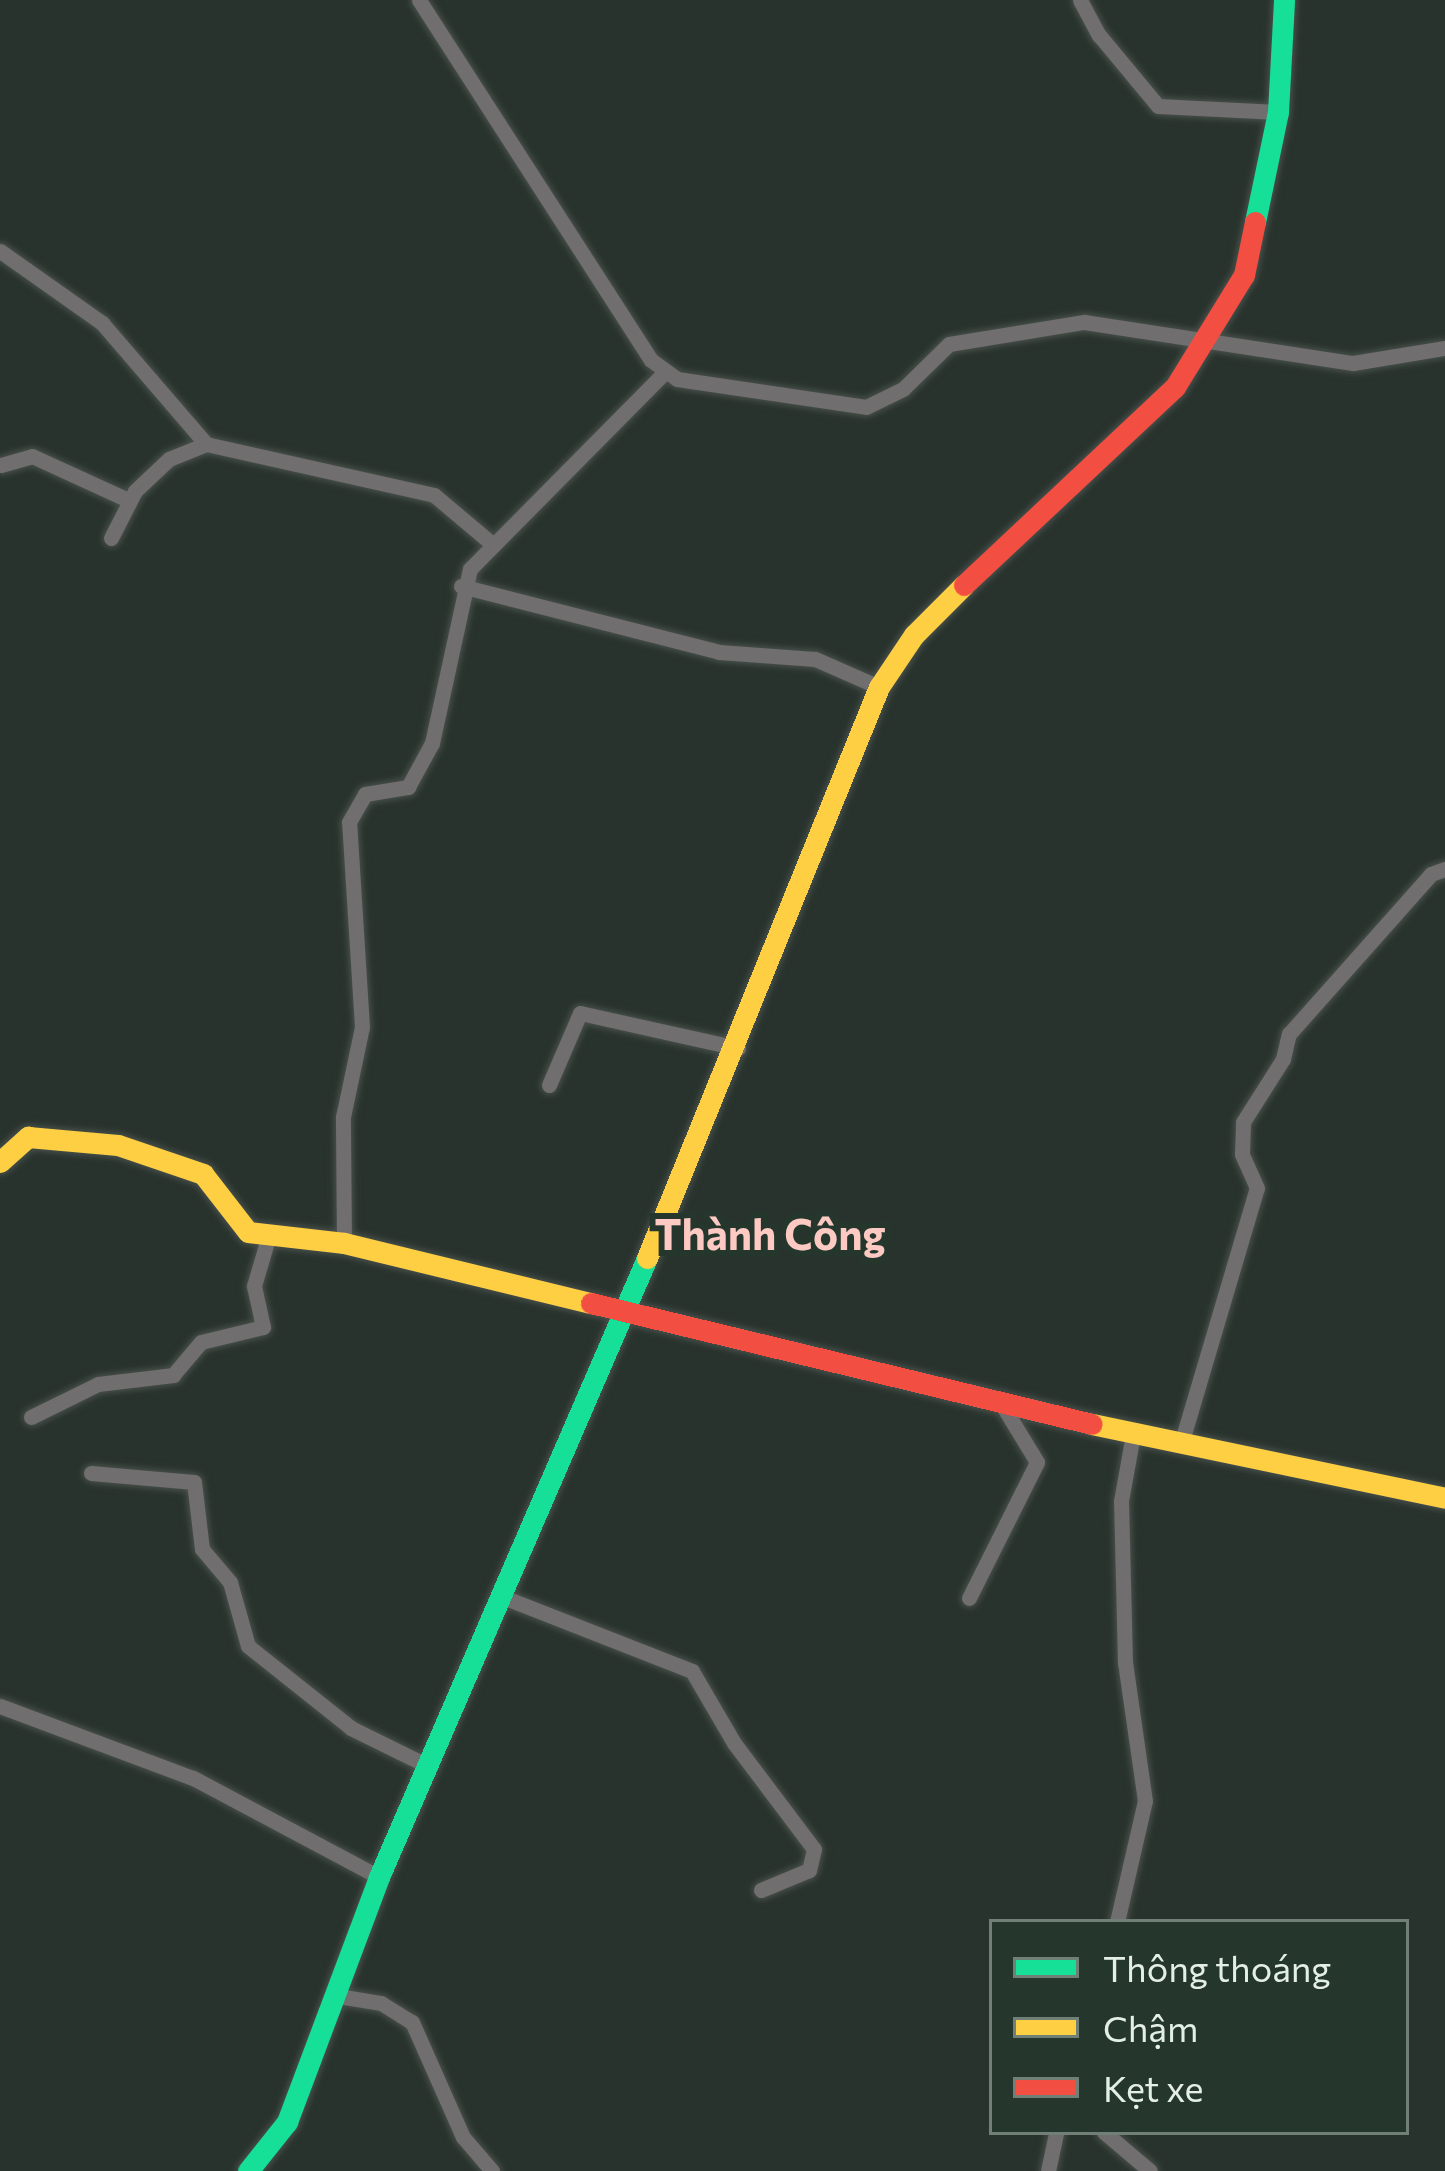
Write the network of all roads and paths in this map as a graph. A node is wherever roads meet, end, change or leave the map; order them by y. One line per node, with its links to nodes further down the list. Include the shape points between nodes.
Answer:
1 (418, 0): 8 (street)
2 (1080, 0): 4 (street, via 1158,106)
3 (1284, 0): 4 (street)
4 (1278, 112): 6 (street, via 1249,263)
5 (0, 251): 9 (street, via 102,323)
6 (1201, 344): 7 (street, via 1377,364); 8 (street, via 1084,322 968,337 934,354 886,400 842,409); 15 (street, via 1165,397 914,635)
7 (1445, 348)
8 (665, 372): 13 (street)
9 (206, 444): 11 (street, via 169,459); 13 (street, via 434,494)
10 (1, 465): 11 (street, via 32,456)
11 (128, 500): 12 (street)
12 (111, 538)
13 (490, 543): 14 (street)
14 (461, 586): 15 (street, via 719,652 802,656); 21 (street, via 432,743 408,787 365,794 349,822 362,1027 344,1117)
15 (880, 687): 17 (street)
16 (1445, 869): 26 (street, via 1431,874 1289,1034 1283,1059 1243,1122 1242,1154 1257,1188)
17 (738, 1048): 18 (street, via 580,1013); 22 (street)
18 (549, 1085)
19 (0, 1162): 20 (street, via 35,1136 128,1148 203,1174 239,1228)
20 (269, 1235): 21 (street); 24 (street, via 254,1286 262,1328 201,1342 172,1375 98,1384)
21 (344, 1243): 22 (street)
22 (628, 1307): 23 (street); 29 (street)
23 (996, 1396): 25 (street); 30 (street, via 1033,1443 1037,1462)
24 (31, 1417)
25 (1132, 1435): 26 (street); 35 (street, via 1121,1502 1125,1663 1145,1801)
26 (1181, 1444): 28 (street)
27 (91, 1474): 32 (street, via 194,1482 202,1549 230,1582 248,1646 351,1728)
28 (1445, 1498)
29 (503, 1597): 32 (street); 34 (street, via 701,1681 734,1743 814,1849 808,1870)
30 (969, 1598)
31 (0, 1706): 33 (street, via 193,1778)
32 (430, 1767): 33 (street)
33 (379, 1877): 36 (street)
34 (761, 1890)
35 (1118, 1919)
36 (332, 1995): 39 (street, via 287,2122); 40 (street, via 381,2002 412,2022 463,2138)
37 (1055, 2135): 41 (street)
38 (1108, 2135): 42 (street)
39 (248, 2171)
40 (492, 2171)
41 (1048, 2171)
42 (1150, 2171)

